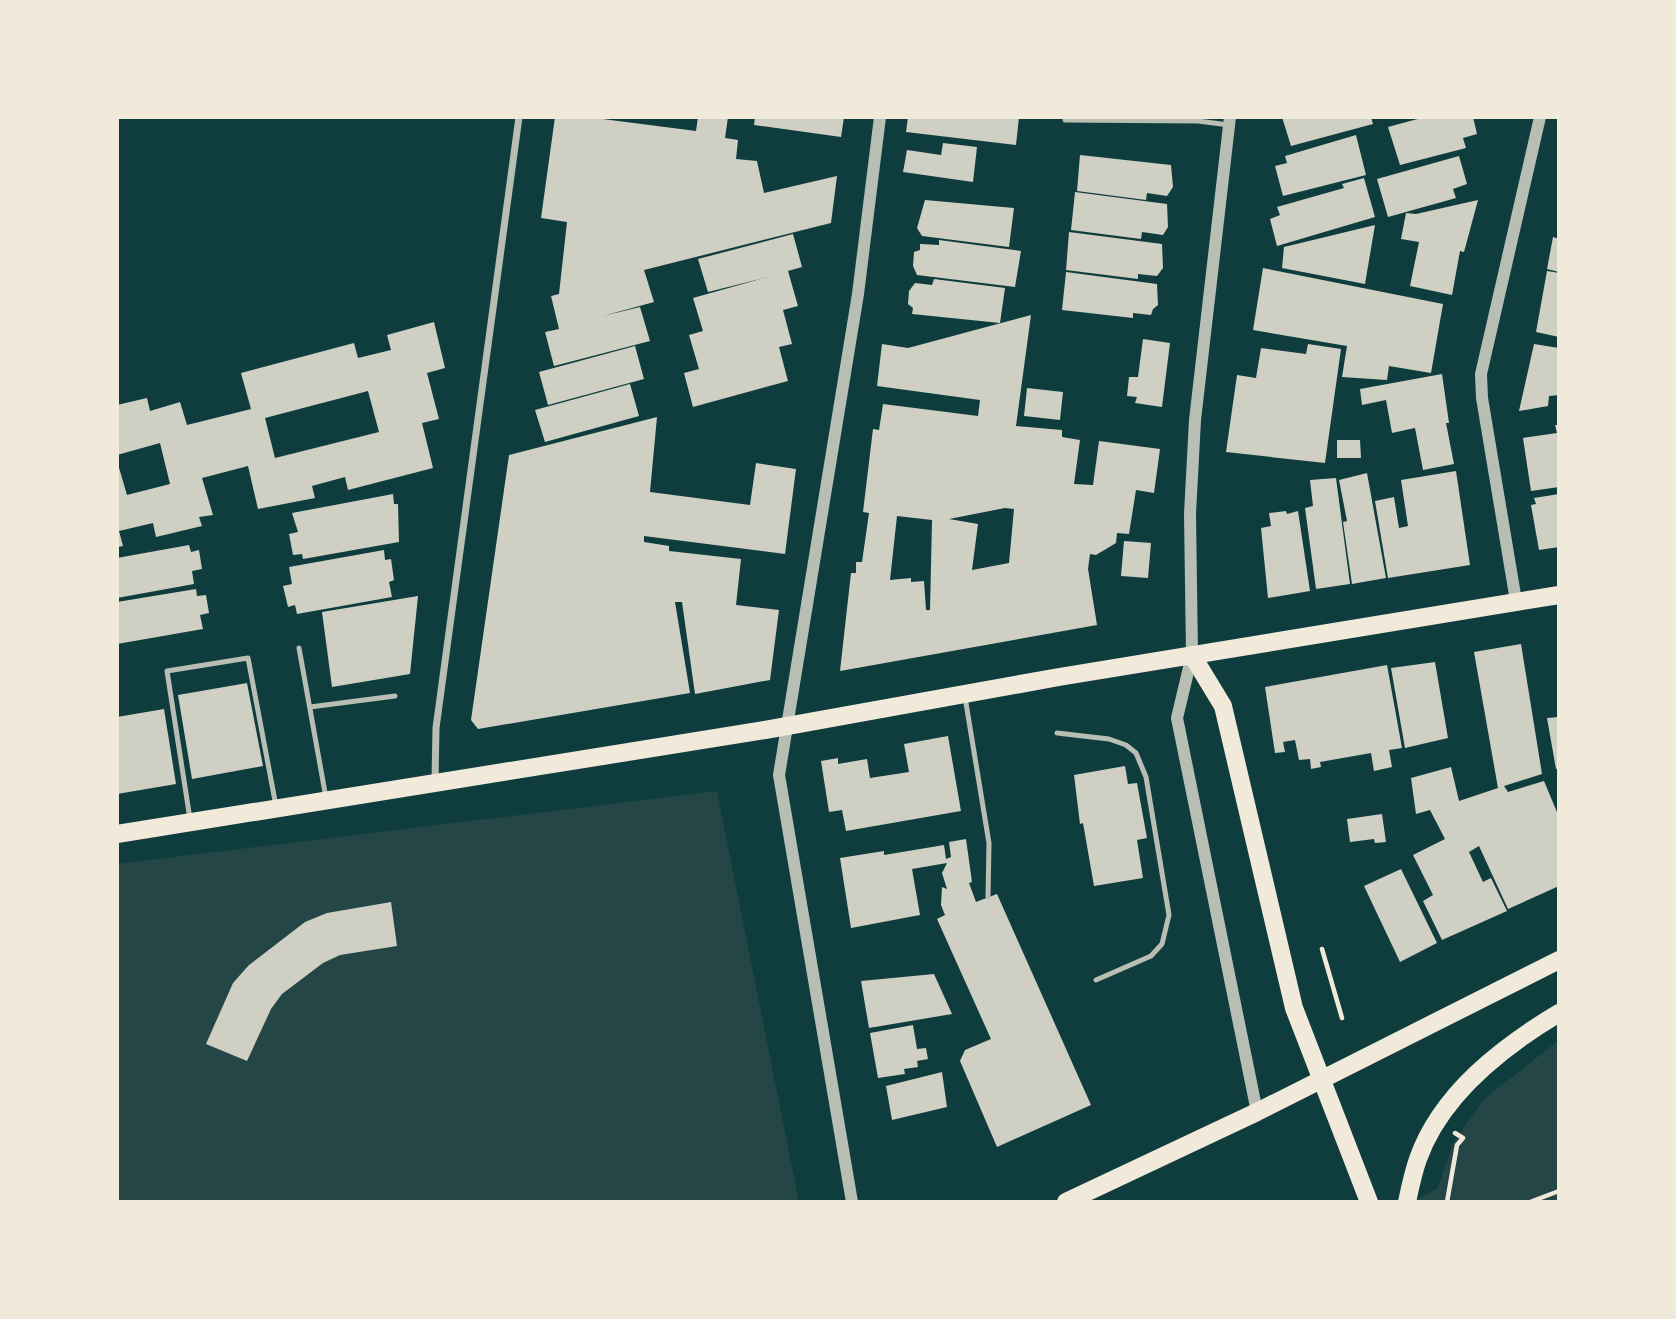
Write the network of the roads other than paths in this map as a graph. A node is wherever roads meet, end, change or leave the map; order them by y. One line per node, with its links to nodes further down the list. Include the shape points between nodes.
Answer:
1 (520, 117): 15 (street, via 436,728)
2 (880, 117): 13 (street, via 858,294)
3 (1540, 117): 7 (street, via 1481,374)
4 (1065, 120): 5 (lane)
5 (1230, 121): 9 (street, via 1195,420 1190,514)
6 (1559, 595): 7 (main road)
7 (1516, 601): 9 (main road)
8 (299, 648): 12 (lane)
9 (1192, 655): 10 (main road); 24 (street, via 1177,718); 27 (main road, via 1223,706 1294,1008)
10 (965, 694): 13 (main road); 20 (lane, via 989,843)
11 (395, 696): 12 (lane)
12 (310, 707): 16 (lane)
13 (788, 726): 15 (main road); 25 (street, via 779,775)
14 (1058, 733): 22 (lane, via 1109,739 1136,754 1146,777 1169,915 1162,944 1151,956)
15 (435, 781): 16 (main road)
16 (327, 801): 17 (main road)
17 (276, 810): 18 (main road); 18 (lane, via 248,658 167,671)
18 (191, 823): 19 (main road)
19 (117, 834)
20 (988, 897)
21 (1559, 960): 24 (main road)
22 (1096, 980)
23 (1559, 1013): 28 (main road, via 1514,1040 1469,1082 1430,1134)
24 (1257, 1112): 26 (main road)
25 (852, 1202)
26 (1066, 1202)
27 (1369, 1202)
28 (1407, 1202)

